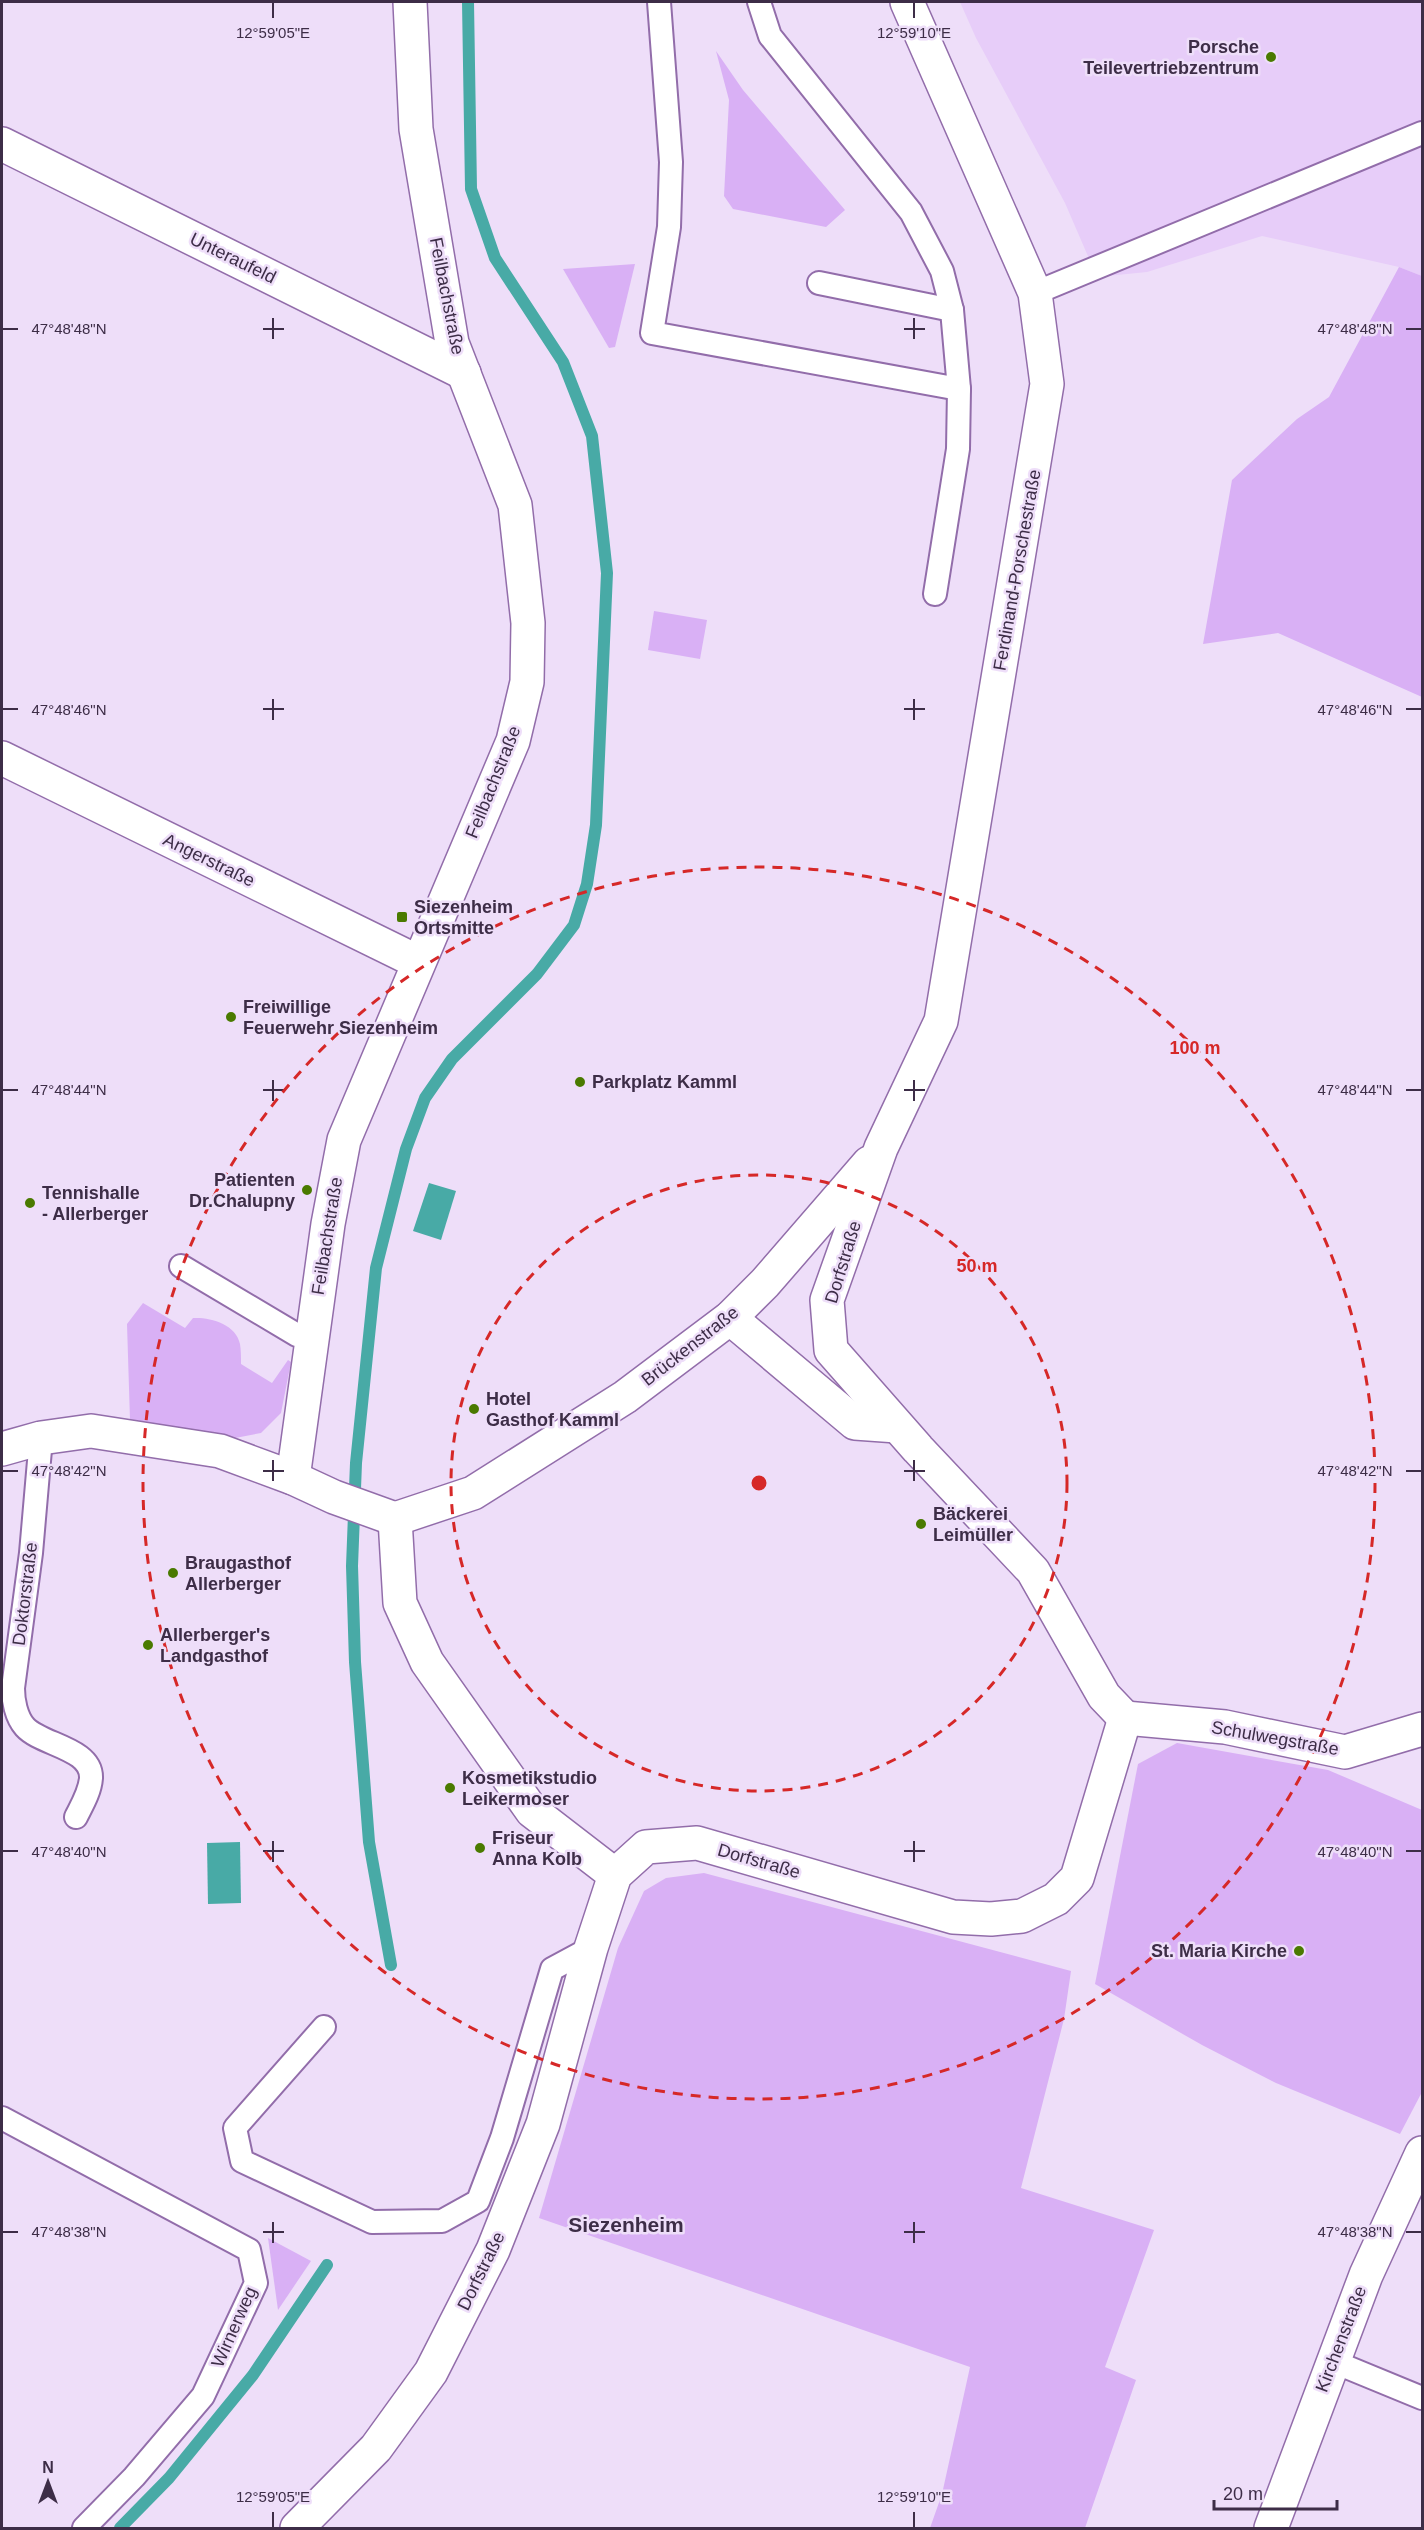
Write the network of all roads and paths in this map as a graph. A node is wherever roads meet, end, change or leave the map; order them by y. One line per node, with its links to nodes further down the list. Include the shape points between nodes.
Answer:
1 (410, 2): 10 (street, Feilbachstraße, via 416,129 452,343)
2 (659, 2): 11 (lane, via 671,162 669,227 652,333)
3 (759, 2): 9 (lane, via 770,36 911,212 942,271)
4 (907, 2): 8 (street, Ferdinand-Porschestraße)
5 (1422, 133): 8 (lane)
6 (2, 144): 10 (street, Unteraufeld)
7 (819, 283): 9 (lane)
8 (1035, 292): 15 (street, Ferdinand-Porschestraße, via 1047,384 942,1021)
9 (952, 310): 11 (lane)
10 (464, 373): 14 (street, Feilbachstraße, via 514,505 528,623 527,682 513,741)
11 (960, 389): 12 (lane, via 958,449)
12 (934, 594)
13 (2, 758): 14 (street, Angerstraße)
14 (418, 962): 18 (street, Feilbachstraße, via 344,1140)
15 (881, 1148): 17 (street, Brückenstraße); 19 (street, Dorfstraße, via 827,1300 831,1350)
16 (181, 1266): 18 (lane, via 297,1335)
17 (730, 1318): 19 (street, via 855,1423); 23 (street, Brückenstraße, via 625,1397 473,1493)
18 (312, 1337): 22 (street, Feilbachstraße)
19 (897, 1426): 24 (street, Dorfstraße, via 1033,1570 1104,1696)
20 (41, 1438): 21 (street); 22 (street, via 91,1431 220,1451); 26 (lane, Doktorstraße, via 13,1701 25,1727 83,1758 91,1776 88,1794)
21 (2, 1449)
22 (293, 1478): 23 (street)
23 (386, 1516): 27 (street, via 400,1603 427,1662 532,1811)
24 (1125, 1718): 25 (street, Schulwegstraße, via 1225,1727 1345,1752); 27 (street, Dorfstraße, via 1077,1878 1056,1899 1022,1916 952,1917 697,1843 646,1847)
25 (1422, 1729)
26 (76, 1816)
27 (615, 1875): 28 (street, Dorfstraße)
28 (591, 1948): 29 (lane, via 552,1969 502,2138 478,2201 442,2221 372,2222 242,2160 235,2128); 34 (street, Dorfstraße, via 543,2124 493,2250 431,2372 376,2448)
29 (324, 2027)
30 (2, 2118): 35 (lane, Wirnerweg, via 249,2250 256,2283 203,2396)
31 (1422, 2153): 32 (street, Kirchenstraße)
32 (1332, 2361): 33 (lane); 36 (street, Kirchenstraße)
33 (1422, 2398)
34 (297, 2525)
35 (84, 2529)
36 (1271, 2529)

